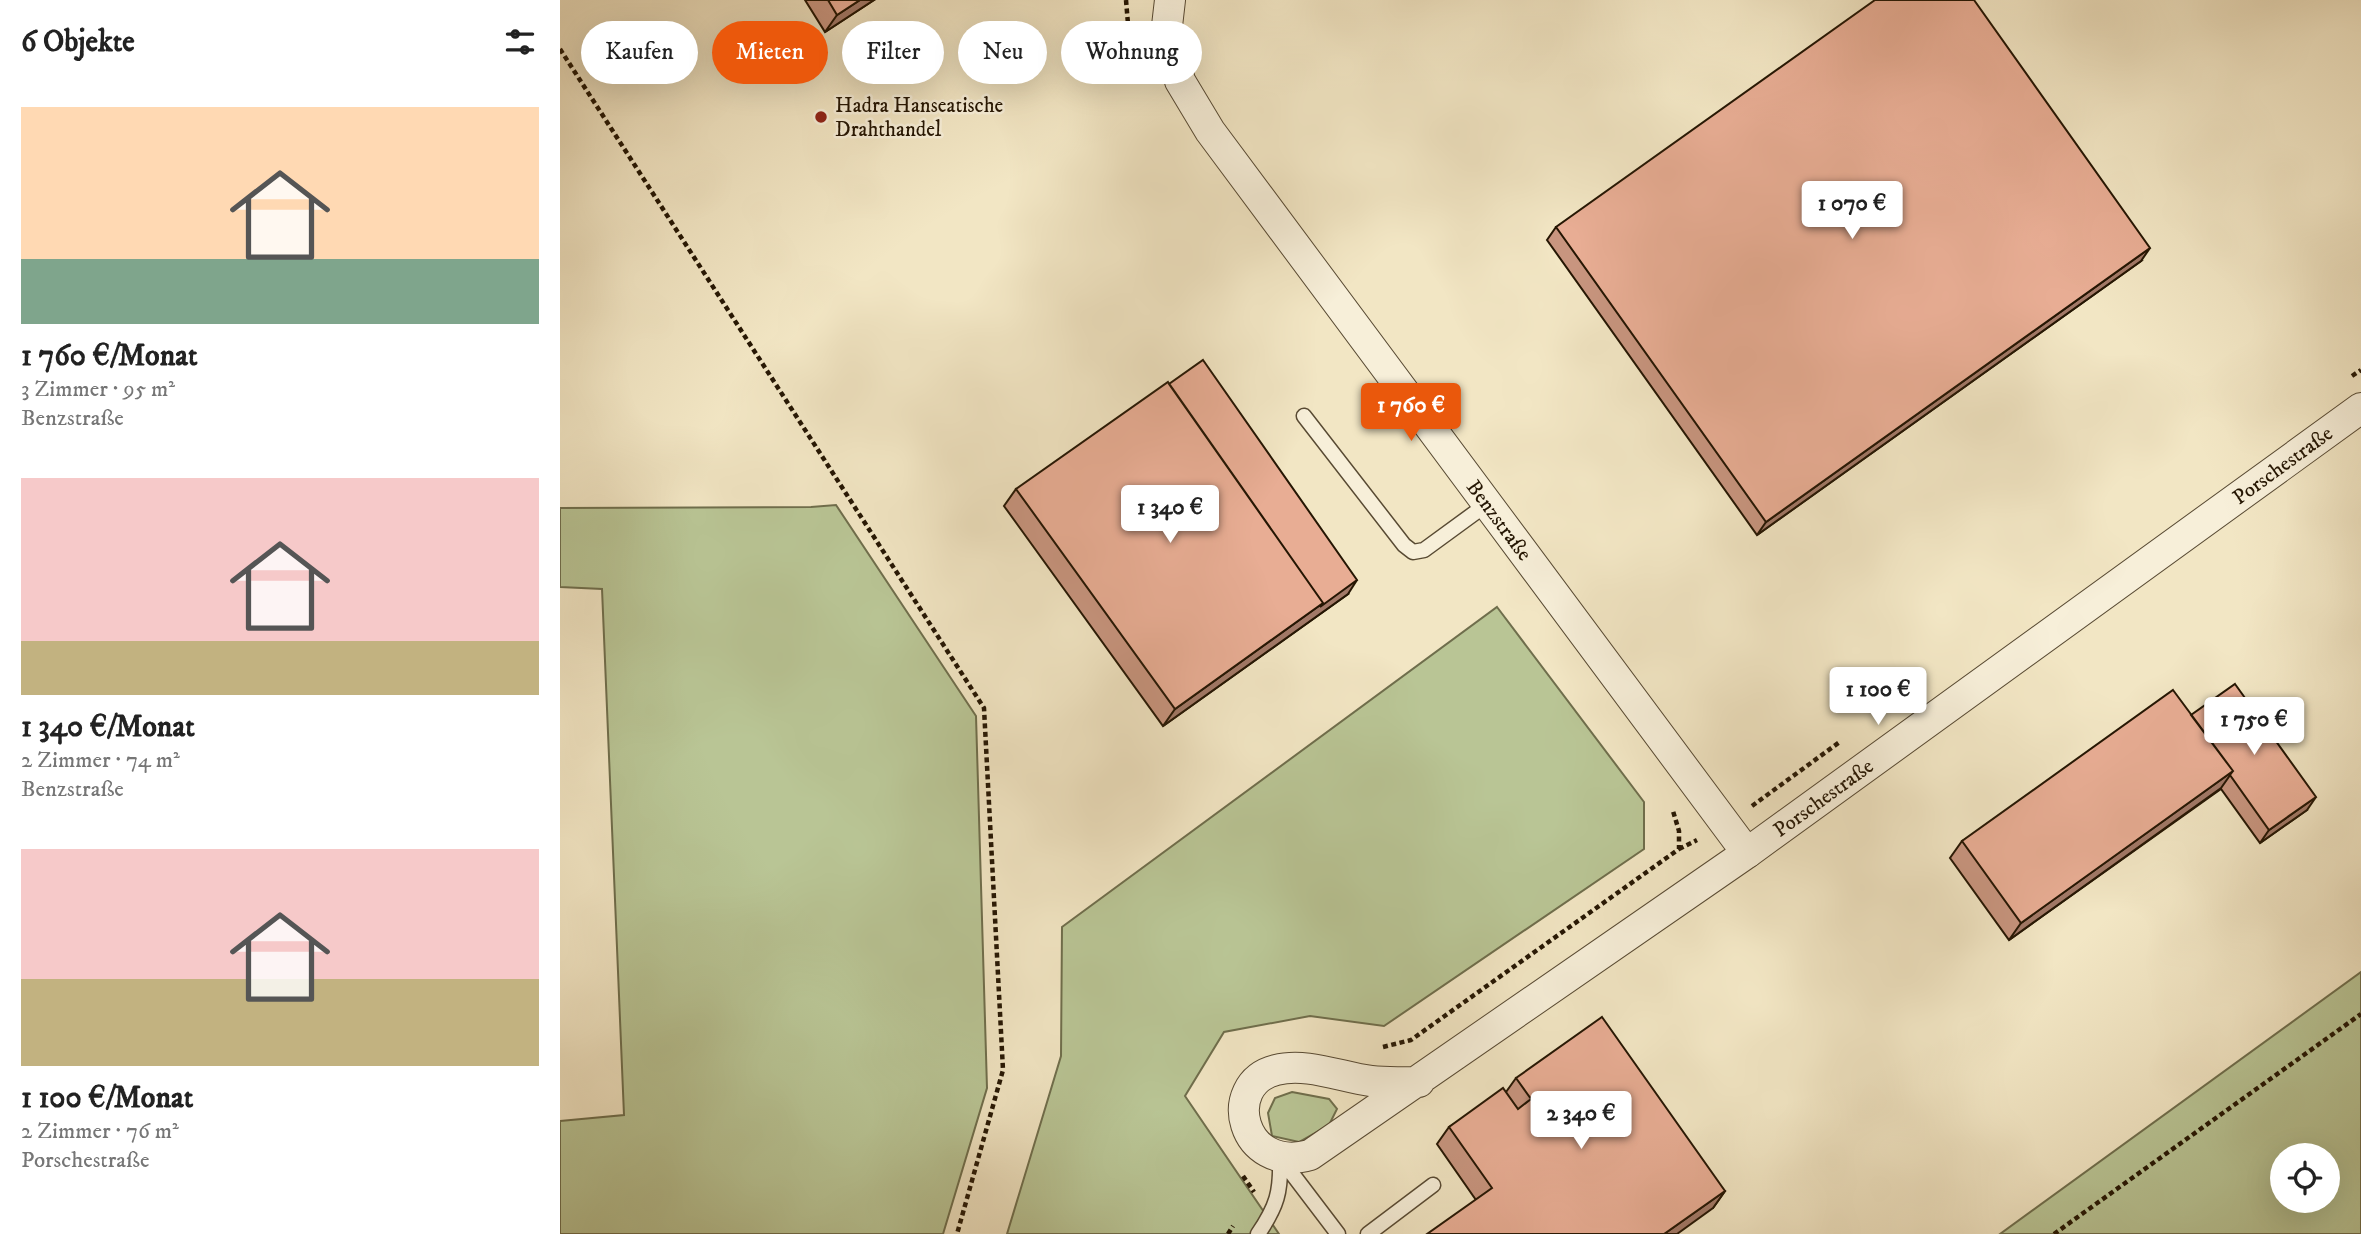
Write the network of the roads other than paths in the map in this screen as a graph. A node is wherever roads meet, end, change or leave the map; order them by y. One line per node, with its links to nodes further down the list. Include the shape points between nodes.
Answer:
1 (1170, 0): 4 (street, Benzstraße, via 1167,26 1180,81 1210,131)
2 (2361, 408): 5 (street, Porschestraße)
3 (1304, 416): 4 (lane, via 1413,552 1424,550)
4 (1488, 504): 5 (street, Benzstraße)
5 (1747, 853): 6 (street, Porschestraße)
6 (1419, 1082): 7 (street, Porschestraße, via 1310,1156); 7 (street, via 1373,1081 1306,1069 1279,1069 1264,1075 1245,1103 1245,1124 1259,1146)
7 (1280, 1157): 9 (lane, via 1281,1186 1271,1215); 10 (lane)
8 (1433, 1185): 11 (lane)
9 (1258, 1234)
10 (1338, 1234)
11 (1368, 1234)

